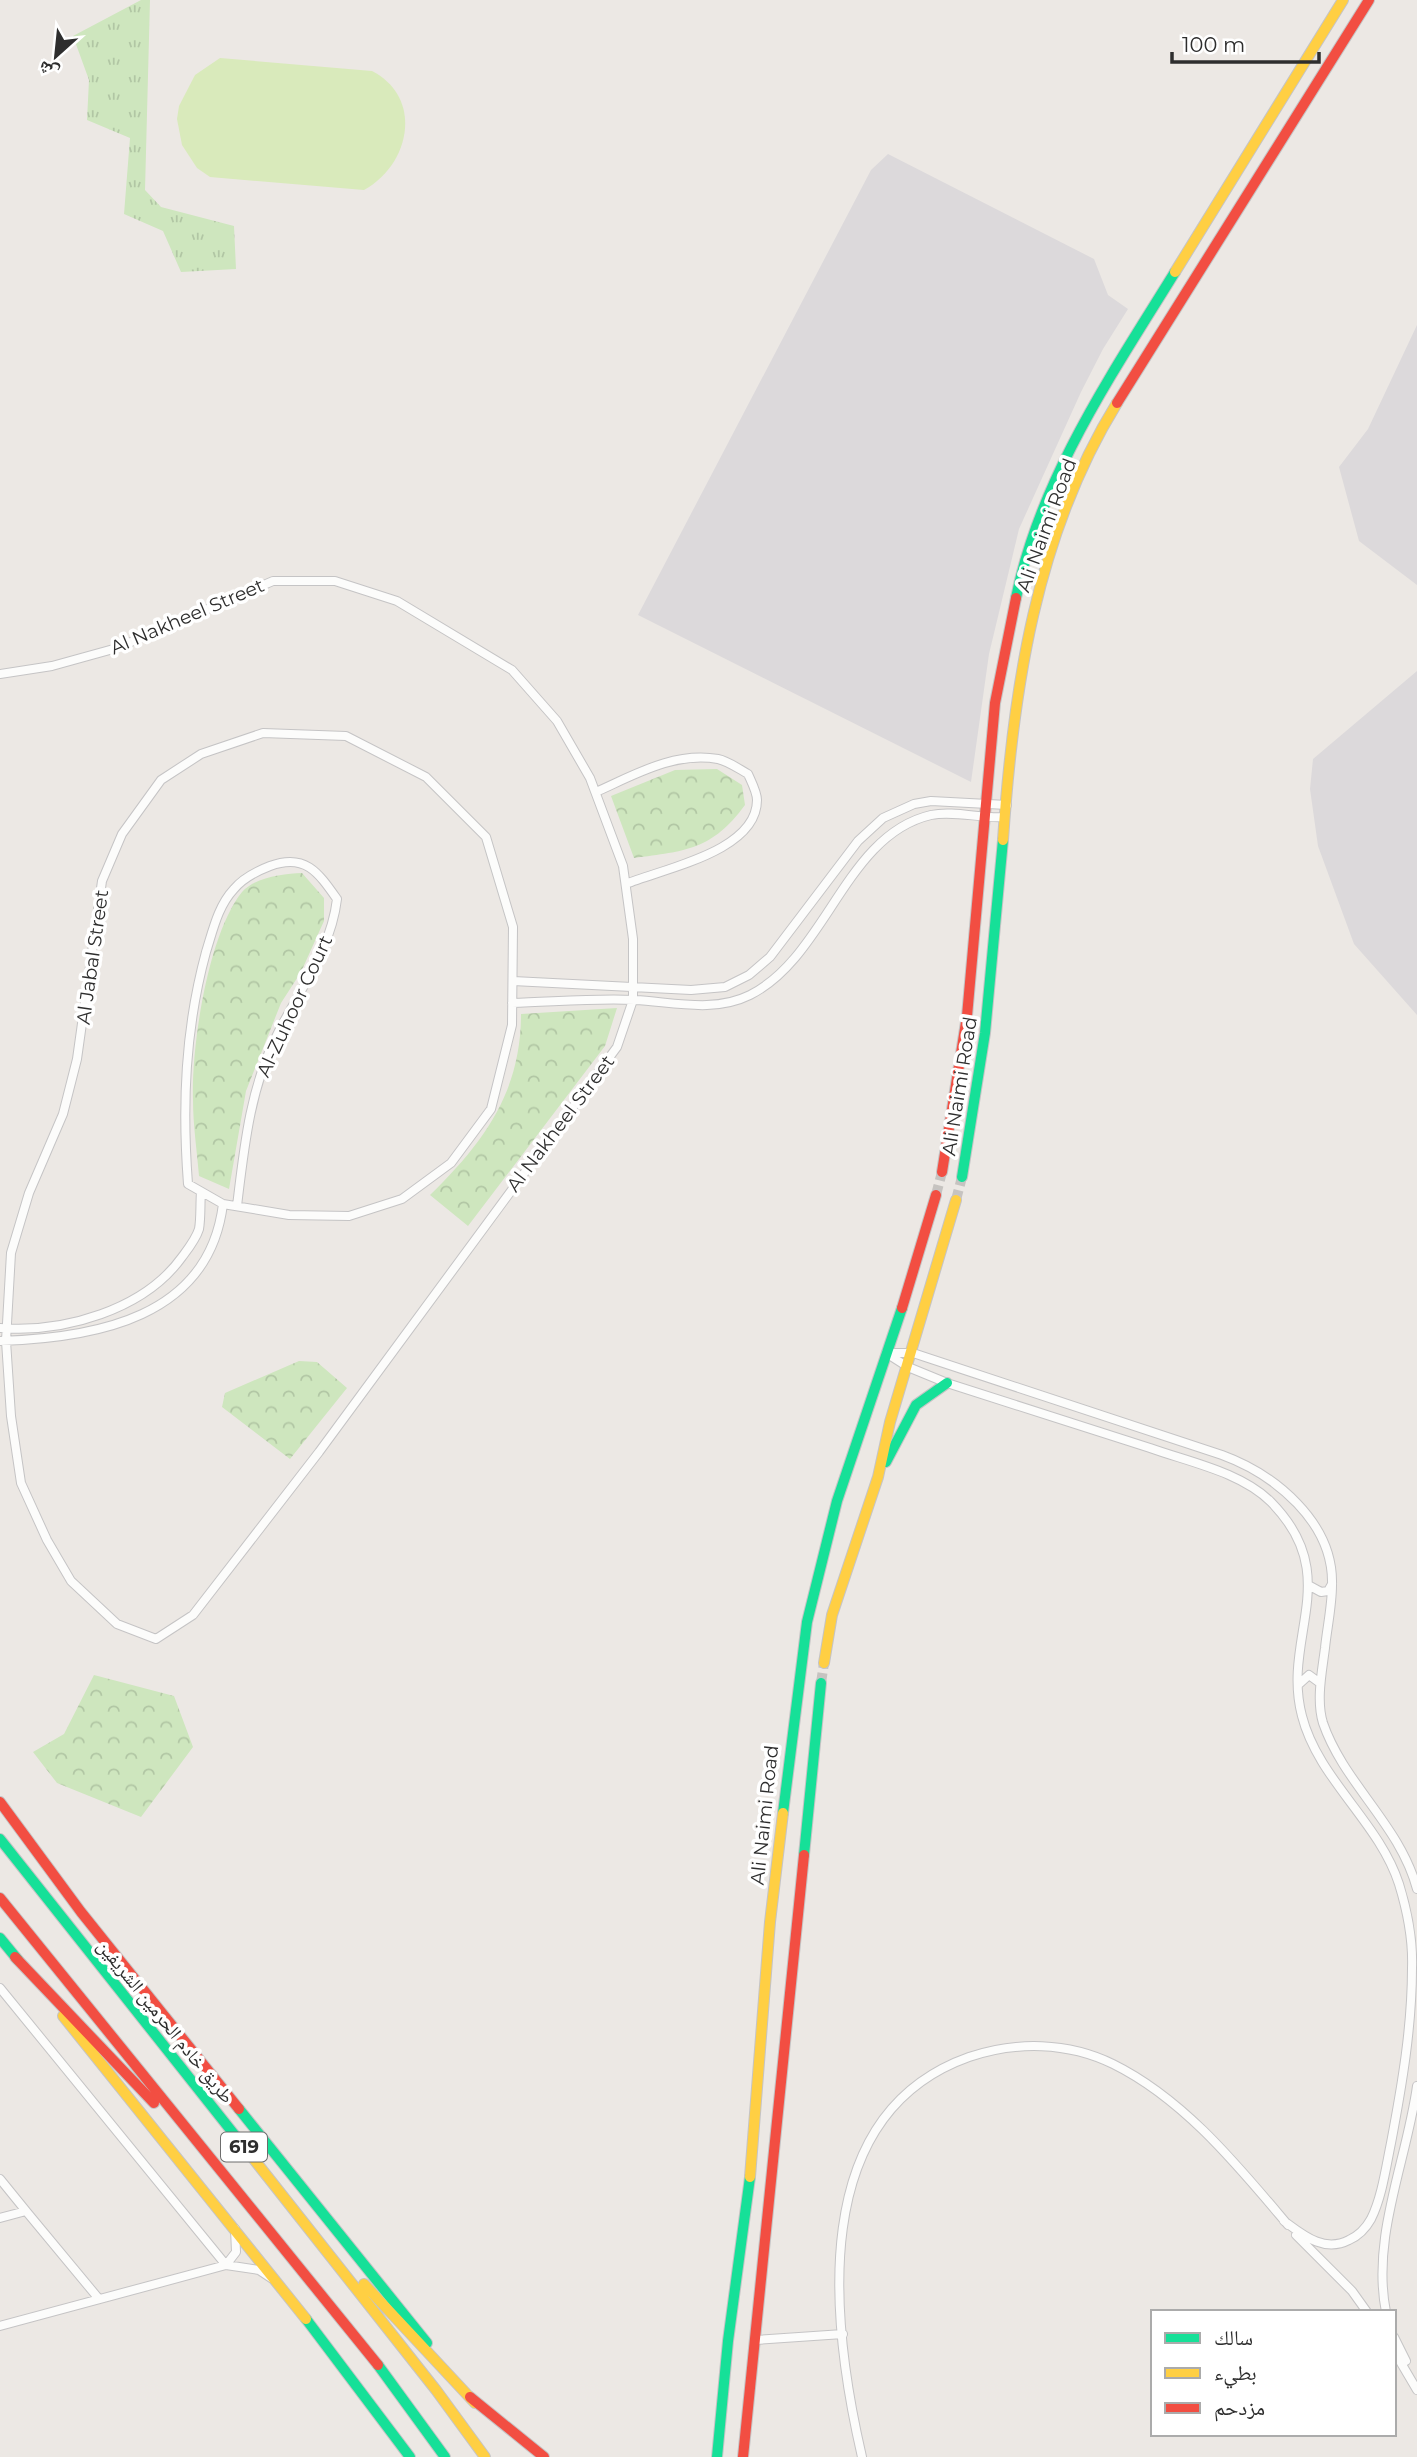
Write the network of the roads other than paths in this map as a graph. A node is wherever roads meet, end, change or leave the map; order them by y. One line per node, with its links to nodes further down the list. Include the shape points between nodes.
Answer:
1 (1343, 0): 5 (main road, Ali Naimi Road, via 1091,408 1053,484 1030,548 1002,657)
2 (1368, 0): 6 (main road, Ali Naimi Road, via 1112,412 1078,481 1051,551 1029,631 1016,704)
3 (0, 674): 4 (street, Al Nakheel Street, via 117,648 273,580 335,581 397,601 512,670 557,721)
4 (596, 792): 9 (street, Al Nakheel Street); 9 (street, via 649,768 689,757 720,759 748,774 757,799 740,833 718,851)
5 (986, 803): 6 (street); 8 (main road, Ali Naimi Road); 11 (street, via 931,800 883,818 858,841 770,957 749,975 724,987 691,990)
6 (1007, 805): 7 (main road, Ali Naimi Road)
7 (1005, 817): 8 (street); 15 (main road, Ali Naimi Road, via 985,1044)
8 (985, 819): 12 (street, via 934,814 894,831 861,867 796,957 750,995 697,1005); 14 (main road, Ali Naimi Road, via 967,1016)
9 (626, 884): 11 (street, Al Nakheel Street)
10 (513, 981): 11 (street); 13 (street, Al Jabal Street); 25 (street, Al Jabal Street, via 513,927 486,838 426,777 346,736 263,733 201,754 161,780 122,834 102,881 77,1059 63,1114 29,1194 11,1253)
11 (633, 985): 12 (street, Al Nakheel Street)
12 (633, 1000): 13 (street); 26 (street, Al Nakheel Street, via 617,1047 319,1452 193,1615 156,1639 117,1624 71,1581 47,1541 21,1483)
13 (512, 1003): 22 (street, Al Jabal Street, via 512,1026 491,1109 451,1163 401,1199 349,1216)
14 (947, 1145): 15 (main road, via 955,1156); 16 (main road, Ali Naimi Road)
15 (968, 1148): 17 (main road, Ali Naimi Road)
16 (942, 1172)
17 (962, 1177)
18 (201, 1192): 21 (street); 22 (street, Al-Zuhoor Court, via 188,1184 184,1089 190,1030 216,917 233,889 257,871 286,860 307,864 337,900 335,918 315,967 276,1036 254,1093); 25 (street, via 198,1230 192,1244 172,1272 147,1292 92,1317)
19 (936, 1195): 23 (main road, Ali Naimi Road)
20 (956, 1200): 24 (main road)
21 (223, 1204): 22 (street, Al Jabal Street); 26 (street, via 219,1234 195,1273 164,1304 112,1327 49,1340)
22 (237, 1206)
23 (932, 1211): 24 (main road, via 944,1204); 27 (main road, Ali Naimi Road)
24 (952, 1216): 28 (main road)
25 (3, 1328): 26 (street, Al Jabal Street)
26 (3, 1341)
27 (886, 1353): 28 (street); 29 (street); 70 (main road, Ali Naimi Road, via 817,1574 798,1676 770,1922 748,2197)
28 (913, 1353): 29 (main road); 32 (street, via 1247,1464 1282,1487 1309,1518 1325,1551)
29 (908, 1367): 30 (street); 31 (main road)
30 (947, 1383): 31 (main road, via 925,1393 911,1410); 33 (street, via 1247,1484 1275,1506 1296,1535)
31 (878, 1477): 34 (main road, via 832,1615)
32 (1332, 1584): 33 (street, via 1321,1592); 36 (street)
33 (1310, 1586): 37 (street)
34 (824, 1662)
35 (821, 1683): 60 (main road)
36 (1320, 1683): 37 (street, via 1309,1675); 40 (street, via 1327,1733 1390,1827)
37 (1298, 1685): 51 (street, via 1313,1746 1390,1860 1406,1908 1413,1966 1401,2092 1370,2221 1348,2241 1325,2245)
38 (0, 1802): 65 (main road, via 81,1912)
39 (0, 1839): 48 (main road, طريق خادم الحرمين الشريفين / 619)
40 (1417, 1889)
41 (0, 1898): 47 (main road, 619)
42 (0, 1938): 43 (main road)
43 (15, 1957): 47 (main road); 52 (main road)
44 (0, 1987): 53 (street)
45 (1417, 2086): 57 (street, via 1385,2238)
46 (0, 2179): 49 (street)
47 (228, 2181): 67 (main road, 619, via 382,2368)
48 (279, 2190): 65 (main road); 68 (main road, طريق خادم الحرمين الشريفين / 619)
49 (26, 2211): 50 (street); 55 (street)
50 (0, 2218)
51 (1284, 2221): 56 (street); 59 (street, via 1239,2166 1162,2095 1128,2072 1061,2048 994,2050 957,2061 923,2080 884,2117 861,2154 842,2220)
52 (235, 2229): 53 (street, via 236,2252); 54 (main road)
53 (226, 2265): 54 (street, via 259,2270); 55 (street)
54 (278, 2282): 66 (main road)
55 (99, 2299): 58 (street)
56 (1366, 2310)
57 (1386, 2310)
58 (0, 2326)
59 (843, 2334): 60 (street); 72 (street)
60 (756, 2340): 71 (main road)
61 (1396, 2342): 63 (street)
62 (1396, 2354): 63 (street)
63 (1410, 2378): 64 (street)
64 (1417, 2390)
65 (475, 2403): 69 (main road)
66 (410, 2457)
67 (445, 2457)
68 (485, 2457)
69 (544, 2457)
70 (717, 2457)
71 (743, 2457)
72 (862, 2457)

